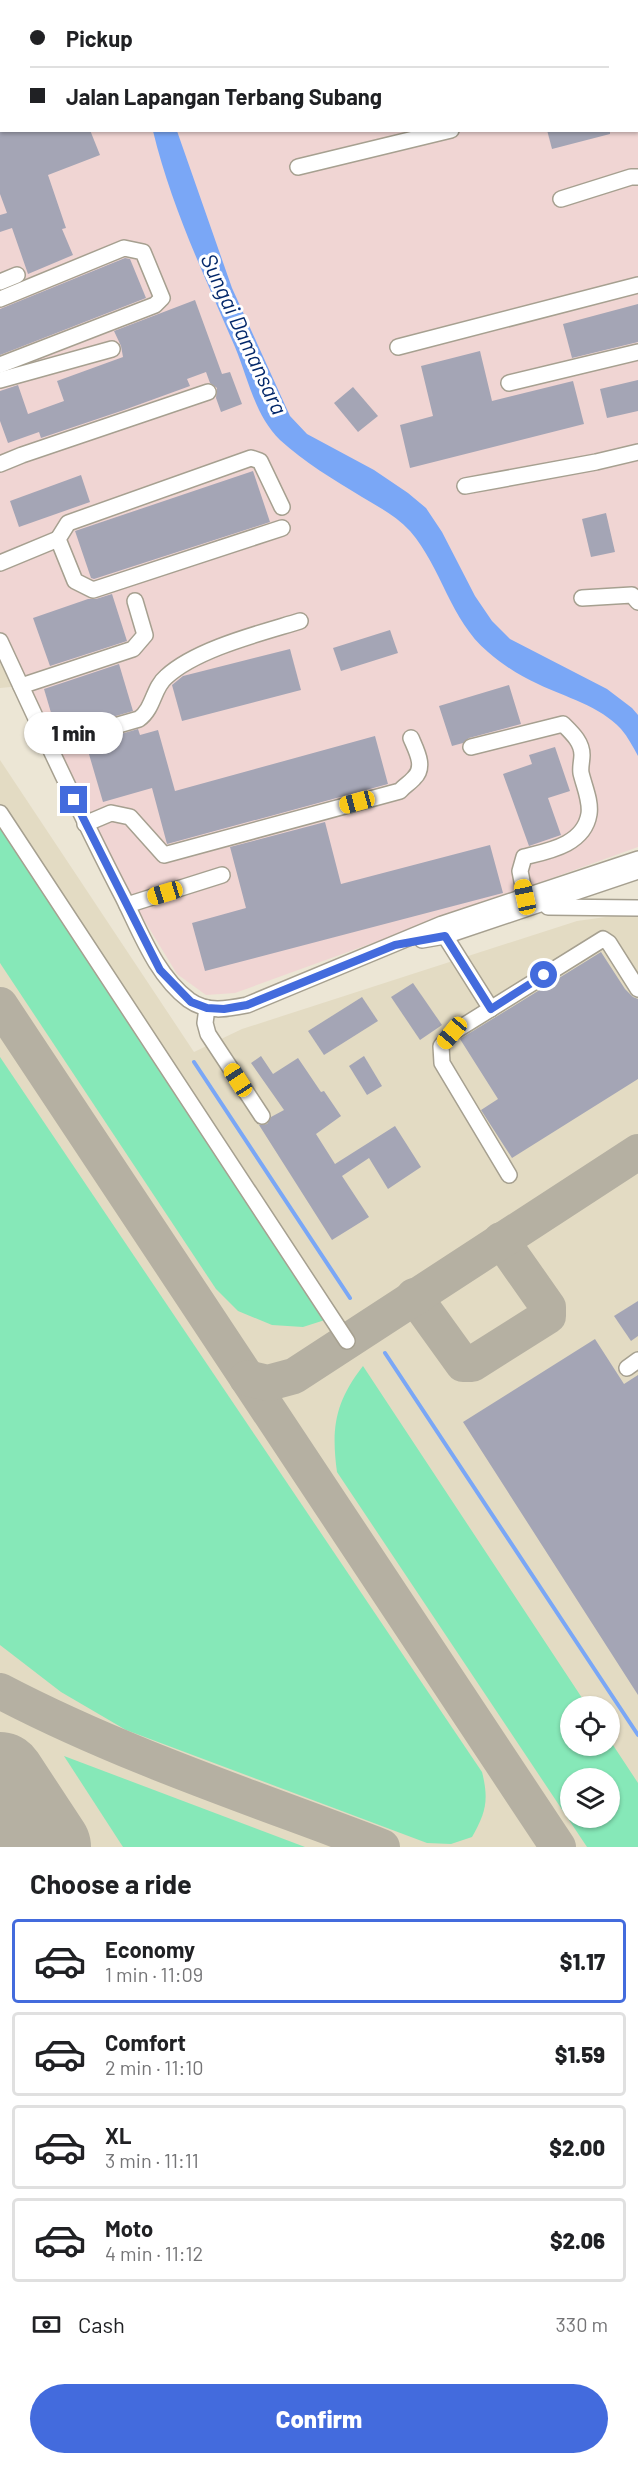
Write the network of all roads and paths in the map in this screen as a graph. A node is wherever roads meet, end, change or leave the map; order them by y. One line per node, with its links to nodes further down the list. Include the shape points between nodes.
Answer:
1 (442, 132): 2 (street)
2 (298, 166)
3 (638, 177): 4 (street)
4 (561, 199)
5 (17, 275): 6 (street)
6 (0, 282)
7 (638, 285): 9 (street)
8 (0, 298): 12 (street, via 124,248 143,252 162,298 155,305)
9 (398, 347)
10 (112, 349): 13 (street)
11 (638, 352): 14 (street)
12 (0, 364)
13 (0, 380)
14 (509, 383)
15 (208, 392): 17 (street)
16 (638, 452): 18 (street)
17 (0, 464)
18 (465, 486)
19 (282, 507): 21 (street, via 260,461 251,458 68,523)
20 (282, 528): 21 (street, via 93,590 75,581)
21 (58, 538): 22 (street)
22 (0, 563)
23 (582, 598): 25 (street, via 632,595)
24 (135, 601): 28 (street, via 145,635 133,649)
25 (638, 602)
26 (300, 621): 30 (street, via 182,665 160,682 151,705 139,719)
27 (0, 641): 28 (street)
28 (21, 686): 30 (street)
29 (411, 738): 33 (street, via 419,755 419,770 400,791 164,855 130,817 111,813)
30 (49, 745): 33 (street)
31 (471, 747): 37 (street, via 563,724 579,741 589,814 582,832 566,845 521,861)
32 (0, 813): 47 (street)
33 (85, 824): 38 (street)
34 (638, 859): 37 (street)
35 (638, 871): 37 (street)
36 (222, 875): 38 (street)
37 (529, 902): 39 (street); 40 (street); 41 (street, via 442,924)
38 (127, 905): 43 (street, via 160,970 191,1002)
39 (638, 908)
40 (445, 936): 41 (street); 44 (street)
41 (395, 945): 43 (street, via 247,1005)
42 (638, 989): 44 (street, via 603,939)
43 (207, 1008): 45 (street, via 208,1034)
44 (491, 1009): 46 (street, via 452,1033 441,1046 440,1055)
45 (262, 1116)
46 (509, 1175)
47 (346, 1341)

